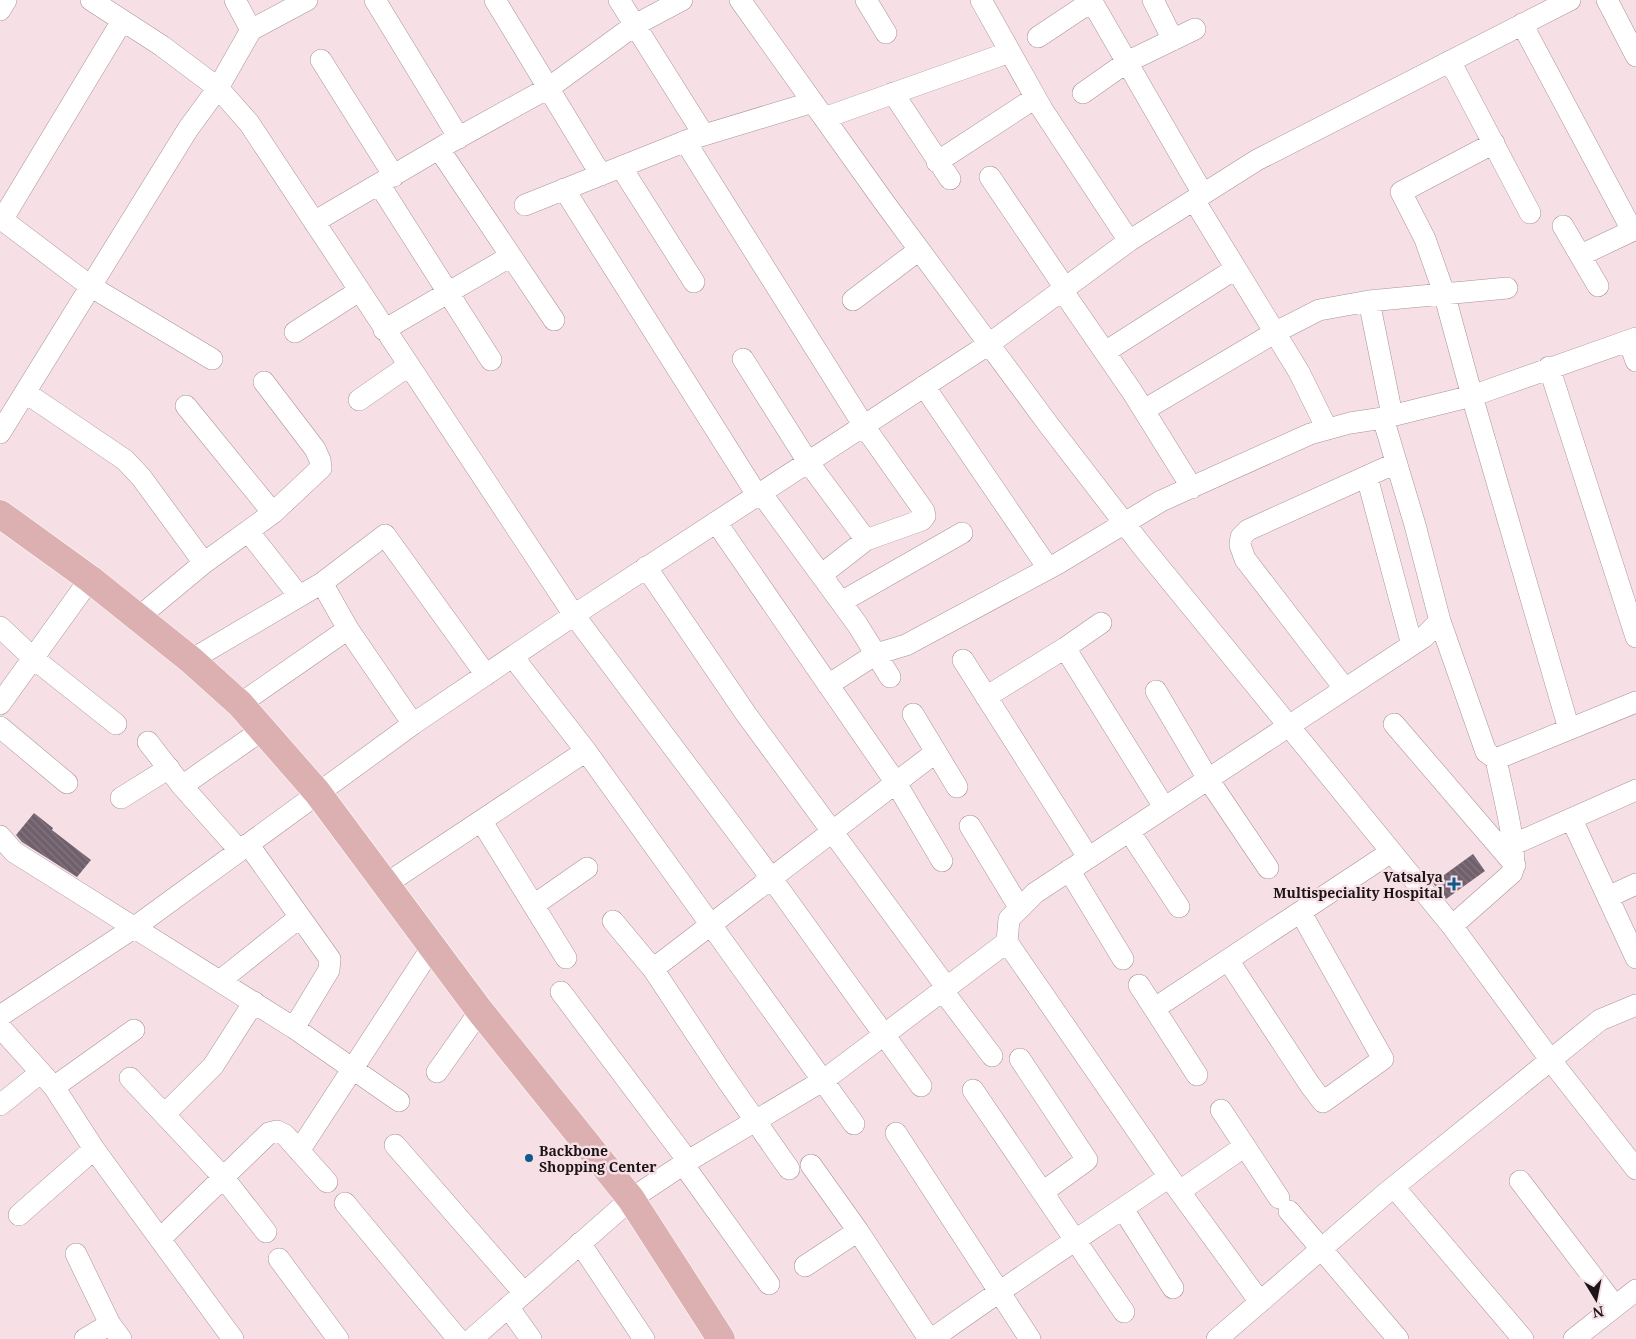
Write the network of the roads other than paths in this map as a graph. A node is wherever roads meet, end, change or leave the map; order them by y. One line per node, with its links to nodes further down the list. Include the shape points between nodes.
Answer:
1 (6, 0): 16 (street)
2 (90, 0): 17 (street)
3 (235, 0): 21 (street)
4 (307, 0): 21 (street)
5 (375, 0): 36 (street)
6 (495, 0): 30 (street)
7 (619, 0): 19 (street)
8 (682, 0): 19 (street)
9 (740, 0): 35 (street)
10 (866, 0): 22 (street)
11 (981, 0): 25 (street)
12 (1153, 0): 24 (street)
13 (1570, 0): 18 (street)
14 (1607, 0): 26 (street)
15 (1092, 1): 23 (street); 29 (street)
16 (0, 10)
17 (122, 21): 31 (street); 48 (street)
18 (1522, 24): 28 (street); 51 (street)
19 (636, 25): 30 (street); 37 (street)
20 (1195, 29): 24 (street)
21 (251, 30): 31 (street)
22 (886, 33)
23 (1038, 37)
24 (1173, 40): 29 (street)
25 (1010, 52): 33 (street); 34 (street)
26 (1636, 56)
27 (320, 60): 43 (street)
28 (1450, 61): 38 (street); 45 (street, via 1257,160)
29 (1127, 62): 32 (street); 45 (street)
30 (550, 87): 36 (street); 41 (street)
31 (218, 88): 49 (street, via 249,124); 58 (street, via 188,129)
32 (1083, 93)
33 (893, 94): 34 (street, via 944,170); 35 (street)
34 (1035, 98): 52 (street)
35 (818, 110): 37 (street); 53 (street)
36 (459, 138): 39 (street)
37 (694, 138): 40 (street); 88 (street)
38 (1494, 143): 47 (street); 64 (street, via 1401,192 1424,239)
39 (439, 149): 43 (street); 55 (street)
40 (621, 167): 41 (street); 57 (street)
41 (601, 174): 44 (street)
42 (990, 177): 61 (street)
43 (386, 180): 49 (street); 63 (street)
44 (564, 190): 46 (street); 95 (street)
45 (1198, 197): 52 (street); 56 (street)
46 (525, 205)
47 (1530, 213)
48 (1, 222): 58 (street)
49 (314, 222): 62 (street)
50 (1563, 226): 54 (street)
51 (1634, 230): 54 (street)
52 (1129, 241): 61 (street)
53 (919, 250): 65 (street); 72 (street)
54 (1581, 255): 59 (street)
55 (511, 256): 63 (street); 67 (street)
56 (1235, 269): 70 (street); 73 (street)
57 (694, 282)
58 (90, 286): 74 (street); 82 (street)
59 (1598, 286)
60 (1507, 288): 64 (street)
61 (1064, 289): 72 (street); 73 (street)
62 (359, 291): 68 (street); 69 (street)
63 (448, 292): 68 (street); 76 (street)
64 (1444, 293): 66 (street); 83 (street)
65 (853, 300)
66 (1369, 301): 70 (street, via 1319,310); 87 (street)
67 (554, 320)
68 (384, 330): 78 (street)
69 (295, 332)
70 (1274, 332): 86 (street); 89 (street)
71 (1632, 339): 77 (street); 79 (street)
72 (989, 344): 81 (street); 99 (street)
73 (1104, 352): 86 (street)
74 (212, 359)
75 (743, 359): 91 (street)
76 (491, 360)
77 (1636, 361)
78 (408, 366): 84 (street); 111 (street)
79 (1549, 368): 83 (street); 117 (street)
80 (264, 382): 96 (street, via 320,460 321,468)
81 (924, 386): 88 (street); 105 (street)
82 (26, 393): 90 (street); 103 (street, via 126,460)
83 (1472, 396): 87 (street); 140 (street)
84 (359, 400)
85 (186, 406): 96 (street)
86 (1144, 410): 94 (street)
87 (1388, 417): 89 (street); 92 (street)
88 (864, 426): 91 (street); 102 (street, via 925,516 922,520)
89 (1328, 429): 94 (street, via 1310,434)
90 (0, 432)
91 (808, 462): 95 (street); 102 (street)
92 (1396, 463): 93 (street); 113 (street)
93 (1367, 477): 118 (street); 128 (street, via 1248,530 1241,537 1240,545 1245,559)
94 (1192, 488): 99 (street)
95 (759, 494): 98 (street); 106 (street)
96 (273, 513): 100 (street)
97 (0, 514): 107 (main road)
98 (716, 522): 104 (street); 127 (street)
99 (1124, 523): 105 (street); 138 (street)
100 (248, 531): 103 (street); 109 (street)
101 (962, 533): 110 (street)
102 (866, 540): 106 (street)
103 (204, 562): 112 (street)
104 (646, 567): 111 (street); 159 (street, via 746,714)
105 (1048, 568): 120 (street, via 906,645)
106 (821, 575): 110 (street)
107 (90, 579): 112 (main road); 122 (street)
108 (322, 583): 109 (street); 116 (street); 125 (street, via 385,535)
109 (299, 596): 123 (street)
110 (841, 602): 120 (street)
111 (574, 615): 121 (street); 171 (street)
112 (139, 617): 123 (main road)
113 (1440, 621): 118 (street); 145 (street, via 1486,752)
114 (1100, 624): 119 (street)
115 (0, 627): 122 (street)
116 (348, 629): 133 (street); 136 (street)
117 (1636, 637)
118 (1412, 645): 128 (street)
119 (1065, 648): 130 (street); 155 (street)
120 (876, 654): 126 (street); 127 (street)
121 (513, 657): 125 (street); 143 (street)
122 (33, 658): 132 (street); 135 (street)
123 (191, 660): 133 (main road)
124 (963, 660): 130 (street)
125 (486, 675): 136 (street)
126 (890, 677)
127 (828, 685): 149 (street)
128 (1345, 689): 138 (street)
129 (1156, 691): 147 (street)
130 (986, 697): 166 (street)
131 (1636, 702): 140 (street)
132 (0, 704)
133 (240, 704): 141 (main road)
134 (913, 714): 144 (street)
135 (116, 724)
136 (413, 724): 153 (street)
137 (1394, 724): 164 (street)
138 (1288, 726): 147 (street); 163 (street)
139 (0, 727): 148 (street)
140 (1569, 729): 145 (street)
141 (262, 730): 150 (street); 153 (main road)
142 (148, 742): 146 (street)
143 (586, 751): 157 (street); 181 (street)
144 (936, 752): 149 (street); 151 (street)
145 (1496, 759): 164 (street)
146 (169, 768): 150 (street); 154 (street)
147 (1208, 779): 155 (street); 169 (street)
148 (67, 782)
149 (896, 783): 159 (street); 167 (street)
150 (182, 786): 162 (street)
151 (956, 787)
152 (1636, 790): 156 (street)
153 (317, 792): 162 (street); 172 (main road)
154 (121, 798)
155 (1164, 807): 160 (street)
156 (1572, 820): 164 (street); 174 (street)
157 (482, 822): 172 (street); 175 (street)
158 (970, 826): 176 (street)
159 (833, 831): 171 (street); 193 (street)
160 (1129, 831): 166 (street); 177 (street)
161 (0, 836): 165 (street)
162 (243, 847): 179 (street); 183 (street)
163 (1391, 852): 178 (street); 182 (street)
164 (1514, 855): 182 (street, via 1512,873)
165 (7, 856): 183 (street)
166 (1088, 857): 170 (street)
167 (942, 861)
168 (587, 868): 175 (street)
169 (1268, 868)
170 (1069, 870): 176 (street); 188 (street)
171 (772, 878): 181 (street); 203 (street)
172 (386, 884): 185 (main road)
173 (1636, 884): 174 (street)
174 (1608, 898): 187 (street)
175 (534, 905): 186 (street)
176 (1019, 907): 184 (street, via 1009,919)
177 (1179, 907)
178 (1301, 913): 189 (street); 189 (street, via 1383,1059 1323,1102)
179 (300, 917): 191 (street); 201 (street, via 327,953 331,964)
180 (613, 921): 190 (street)
181 (711, 923): 190 (street); 212 (street)
182 (1452, 926): 206 (street)
183 (135, 927): 191 (street); 199 (street)
184 (1007, 942): 193 (street); 233 (street)
185 (432, 947): 198 (main road); 207 (street)
186 (566, 958)
187 (1636, 958)
188 (1124, 959)
189 (1228, 960): 197 (street)
190 (653, 969): 219 (street)
191 (221, 980): 195 (street)
192 (1139, 985): 197 (street)
193 (945, 989): 203 (street); 204 (street)
194 (561, 992): 226 (street)
195 (254, 1002): 201 (street); 218 (street, via 213,1066)
196 (1636, 1005): 206 (street, via 1600,1020)
197 (1155, 1008): 209 (street)
198 (480, 1011): 208 (street); 236 (main road)
199 (0, 1016)
200 (0, 1027): 211 (street)
201 (294, 1028): 207 (street)
202 (134, 1030): 211 (street)
203 (884, 1036): 212 (street); 213 (street)
204 (992, 1056)
205 (1020, 1059): 235 (street, via 1087,1160)
206 (1552, 1062): 228 (street); 234 (street)
207 (352, 1067): 215 (street); 225 (street)
208 (437, 1072)
209 (1197, 1075)
210 (130, 1078): 218 (street)
211 (47, 1080): 216 (street); 224 (street)
212 (824, 1080): 219 (street); 220 (street)
213 (921, 1086)
214 (973, 1090): 235 (street)
215 (399, 1101)
216 (0, 1105)
217 (1221, 1110): 223 (street)
218 (165, 1114): 230 (street)
219 (755, 1121): 226 (street); 229 (street)
220 (854, 1124)
221 (896, 1133): 251 (street)
222 (395, 1145): 253 (street)
223 (1245, 1146): 233 (street); 245 (street, via 1284,1204)
224 (94, 1149): 239 (street); 242 (street)
225 (300, 1151): 230 (street, via 285,1135 277,1131 268,1133); 232 (street)
226 (685, 1162): 236 (street); 249 (street)
227 (811, 1165): 240 (street)
228 (1636, 1169)
229 (789, 1170)
230 (222, 1177): 241 (street); 242 (street)
231 (1520, 1181): 255 (street)
232 (327, 1182)
233 (1174, 1184): 238 (street); 254 (street)
234 (1394, 1187): 245 (street); 270 (street)
235 (1043, 1192): 243 (street)
236 (631, 1198): 244 (street); 265 (main road)
237 (345, 1203): 261 (street)
238 (1123, 1208): 243 (street); 250 (street)
239 (19, 1216)
240 (858, 1231): 248 (street); 266 (street)
241 (266, 1232)
242 (160, 1239): 259 (street)
243 (1077, 1241): 251 (street); 256 (street)
244 (580, 1243): 253 (street); 264 (street)
245 (1322, 1248): 254 (street); 269 (street)
246 (76, 1254): 257 (street)
247 (279, 1259): 260 (street)
248 (805, 1266)
249 (769, 1284)
250 (1173, 1288)
251 (999, 1290): 266 (street); 267 (street)
252 (1636, 1290): 255 (street)
253 (516, 1300): 262 (street); 263 (street)
254 (1260, 1302): 268 (street)
255 (1616, 1306): 271 (street)
256 (1124, 1312)
257 (116, 1332): 258 (street)
258 (85, 1339)
259 (233, 1339)
260 (338, 1339)
261 (458, 1339)
262 (472, 1339)
263 (531, 1339)
264 (644, 1339)
265 (721, 1339)
266 (931, 1339)
267 (1030, 1339)
268 (1217, 1339)
269 (1398, 1339)
270 (1523, 1339)
271 (1574, 1339)

